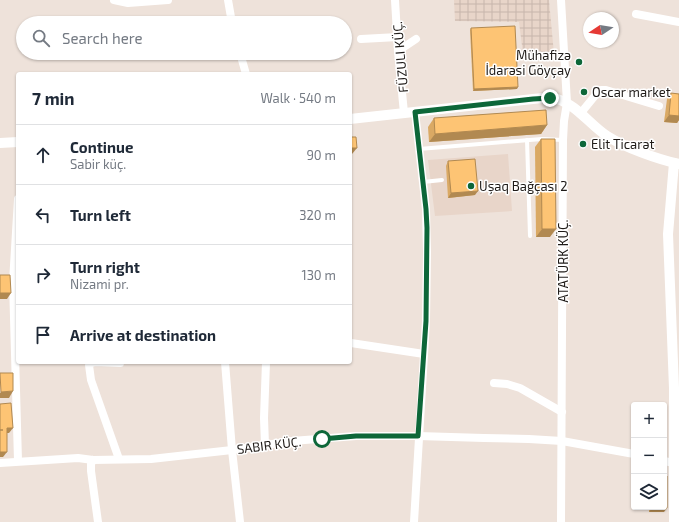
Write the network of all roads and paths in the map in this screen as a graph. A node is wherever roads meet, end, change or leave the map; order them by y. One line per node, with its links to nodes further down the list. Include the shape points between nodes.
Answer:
1 (114, 0): 2 (street, via 128,3)
2 (168, 0)
3 (228, 0): 7 (street)
4 (396, 0): 9 (street, FÜZULI KÜÇ.)
5 (561, 0): 15 (street, ATATÜRK KÜÇ.)
6 (636, 14): 8 (street)
7 (231, 16)
8 (679, 22)
9 (398, 38): 10 (street); 12 (street, FÜZULI KÜÇ.)
10 (361, 39)
11 (416, 39): 12 (street)
12 (398, 51): 18 (street, FÜZULI KÜÇ.)
13 (242, 60): 14 (street)
14 (245, 72)
15 (567, 103): 17 (street, via 550,98 533,99); 19 (street); 22 (street, ATATÜRK KÜÇ.)
16 (659, 106): 19 (street, via 601,90)
17 (415, 112): 18 (street); 25 (street)
18 (404, 113): 20 (street)
19 (580, 114): 26 (street, via 620,143)
20 (352, 119)
21 (527, 140): 22 (lane); 25 (lane); 29 (lane)
22 (563, 140): 40 (street, ATATÜRK KÜÇ.)
23 (0, 142): 24 (street)
24 (16, 142)
25 (419, 149): 28 (street)
26 (676, 163): 39 (street, via 668,234)
27 (442, 180): 28 (lane)
28 (423, 182): 33 (street, via 427,236)
29 (530, 236)
30 (16, 249): 31 (street)
31 (16, 297)
32 (352, 343): 33 (street)
33 (424, 354): 41 (street)
34 (17, 364): 48 (street)
35 (90, 364): 47 (street, via 91,380)
36 (225, 364): 44 (street)
37 (266, 364): 43 (street)
38 (494, 383): 40 (street, via 520,388)
39 (676, 389): 51 (street)
40 (562, 412): 42 (street, ATATÜRK KÜÇ.)
41 (418, 436): 42 (street, SABIR KÜÇ.); 43 (street, SABIR KÜÇ., via 356,436); 54 (street)
42 (562, 441): 45 (street, SABIR KÜÇ.); 55 (street, ATATÜRK KÜÇ.)
43 (265, 445): 44 (street, SABIR KÜÇ.)
44 (232, 450): 47 (street, SABIR KÜÇ.); 53 (street)
45 (631, 453)
46 (92, 460): 47 (street, SABIR KÜÇ.); 48 (street, SABIR KÜÇ., via 78,458); 52 (street)
47 (119, 460)
48 (18, 461): 49 (street, SABIR KÜÇ.)
49 (0, 463)
50 (667, 463): 51 (street)
51 (676, 469): 56 (street)
52 (98, 522)
53 (240, 522)
54 (414, 522)
55 (561, 522)
56 (674, 522)

